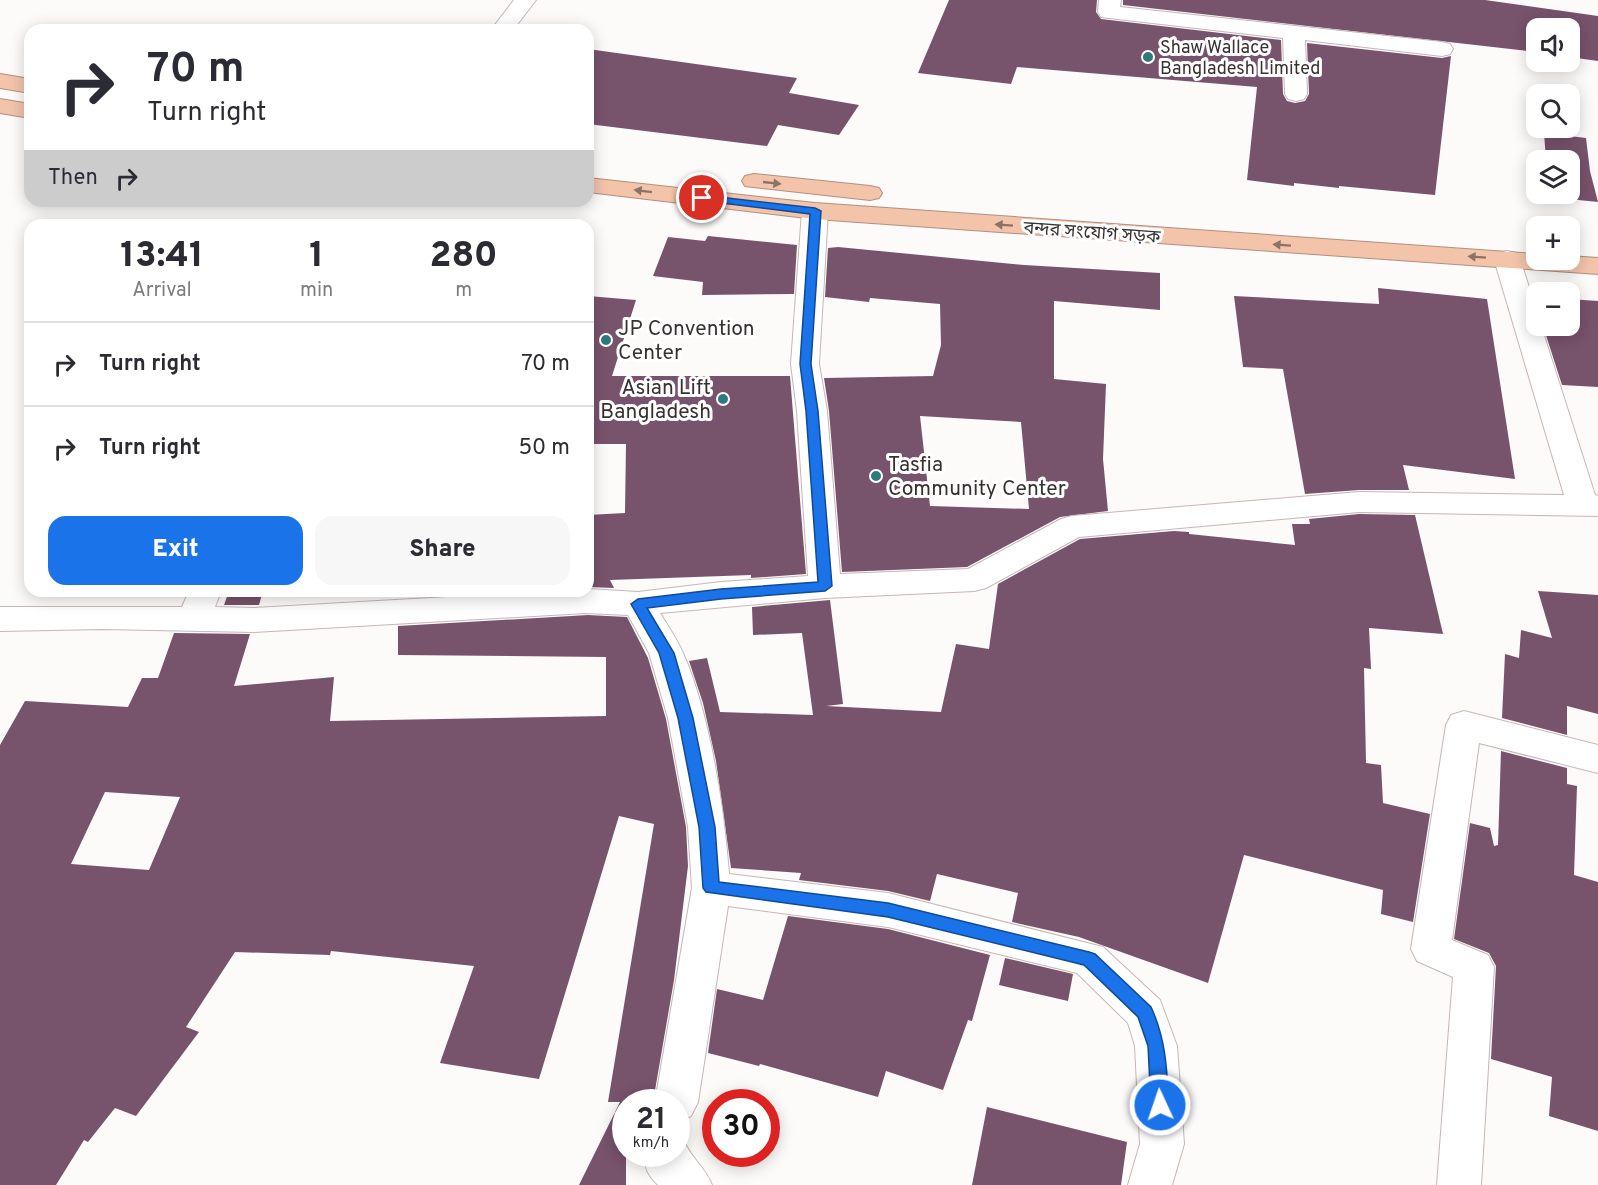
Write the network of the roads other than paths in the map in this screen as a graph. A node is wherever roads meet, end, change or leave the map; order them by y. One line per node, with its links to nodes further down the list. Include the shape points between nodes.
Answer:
1 (525, 0): 3 (street)
2 (1110, 0): 4 (street, via 1109,12)
3 (507, 24)
4 (1294, 32): 5 (street); 8 (street)
5 (1442, 48)
6 (0, 81): 7 (highway)
7 (24, 85)
8 (1296, 94)
9 (0, 106): 10 (highway)
10 (24, 110)
11 (594, 165): 14 (highway, বন্দর সংযোগ সড়ক, one-way to 14, via 945,201)
12 (594, 186): 13 (highway, বন্দর সংযোগ সড়ক, one-way to 12)
13 (815, 211): 17 (highway, বন্দর সংযোগ সড়ক, one-way to 13); 20 (street, via 806,364)
14 (1526, 240)
15 (1580, 244): 16 (highway)
16 (1598, 245)
17 (1507, 259): 18 (highway, বন্দর সংযোগ সড়ক); 19 (street)
18 (1598, 266)
19 (1590, 506): 20 (street, via 1359,502 1072,527 974,580)
20 (825, 586): 22 (street)
21 (420, 601): 22 (street); 23 (street, via 254,620)
22 (638, 604): 26 (street, via 666,653 686,718 707,827)
23 (199, 605): 24 (street)
24 (0, 619)
25 (1598, 759): 31 (street, via 1464,725 1431,949 1474,967)
26 (711, 888): 27 (street); 30 (street, via 888,910 1089,959 1145,1013 1156,1046 1162,1144)
27 (678, 1089)
28 (671, 1167): 29 (street)
29 (690, 1185)
30 (1150, 1185)
31 (1458, 1185)

